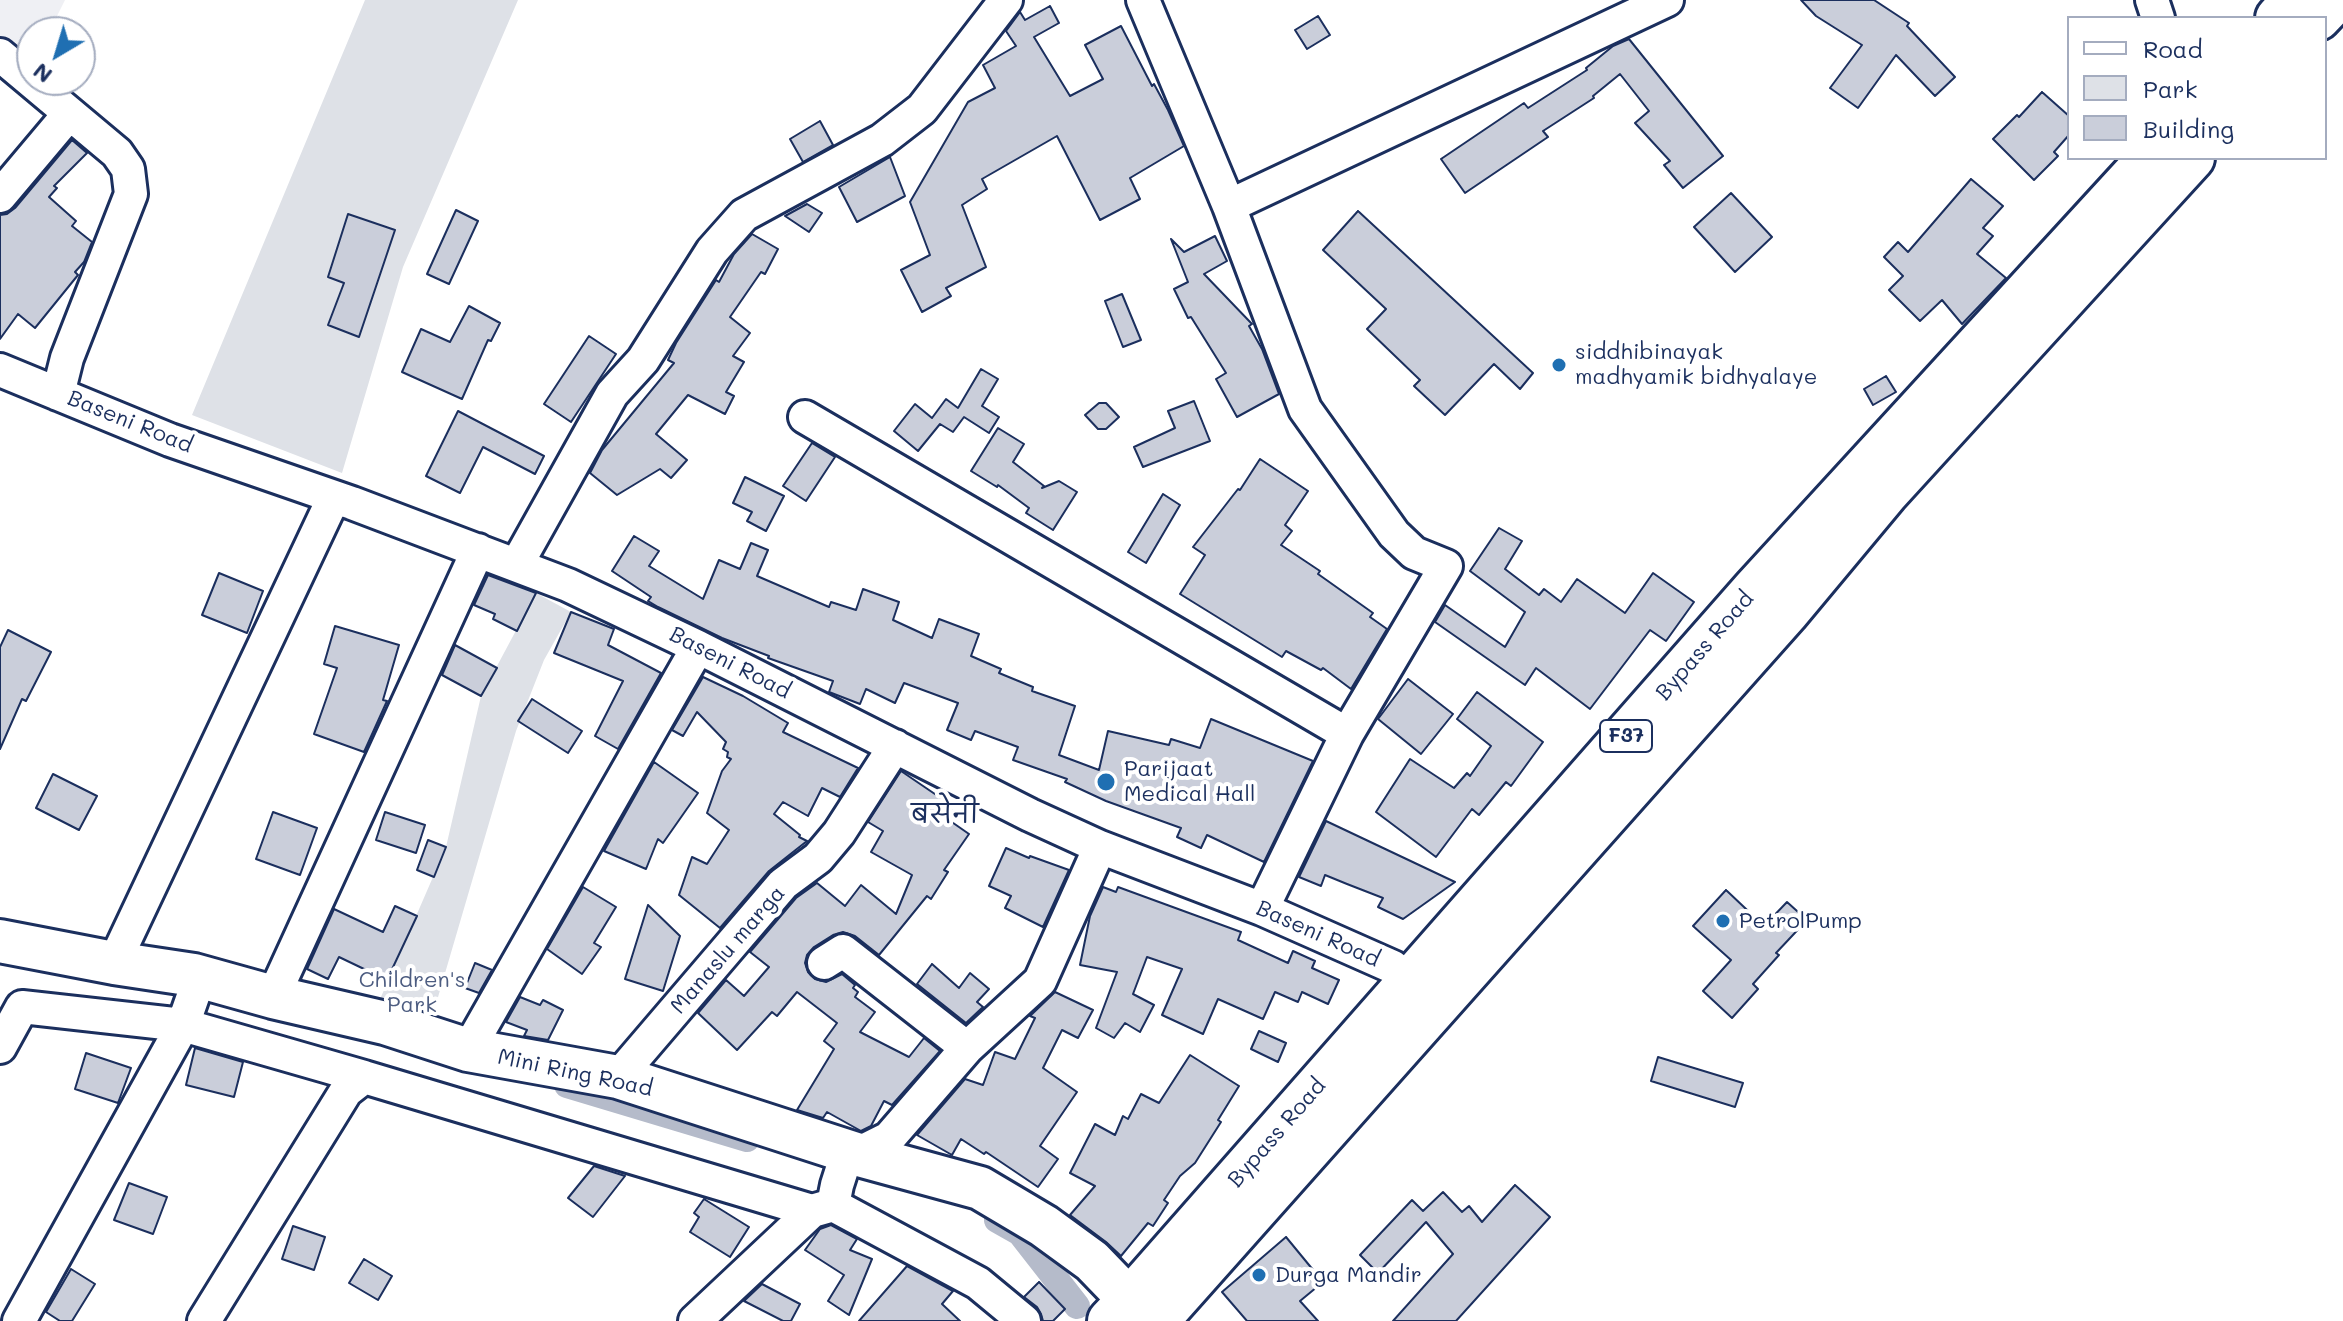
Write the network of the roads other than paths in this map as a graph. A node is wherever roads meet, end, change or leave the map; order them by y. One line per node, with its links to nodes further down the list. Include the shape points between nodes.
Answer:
1 (1006, 0): 19 (street, via 922,109 882,140 744,215 712,251 643,360 612,394)
2 (1143, 0): 13 (street)
3 (1667, 0): 13 (street)
4 (2295, 0): 6 (highway)
5 (2335, 0): 7 (highway)
6 (2280, 16)
7 (2320, 16)
8 (0, 55): 9 (street)
9 (69, 114): 12 (street); 15 (street, via 117,153 128,169 131,194)
10 (2148, 160): 28 (highway, Bypass Road / F37, via 1766,577)
11 (2190, 160): 28 (highway, Bypass Road / F37, via 1886,493 1786,613)
12 (0, 196)
13 (1229, 206): 21 (street, via 1305,409 1394,534 1414,553 1446,566)
14 (0, 370): 15 (street, Baseni Road)
15 (58, 394): 17 (street, Baseni Road)
16 (805, 417): 21 (street)
17 (334, 497): 18 (street, Baseni Road); 26 (street)
18 (478, 550): 19 (street, Baseni Road); 29 (street)
19 (517, 564): 20 (street, Baseni Road)
20 (698, 647): 22 (street, Baseni Road); 34 (street)
21 (1347, 734): 24 (street)
22 (895, 746): 23 (street, Baseni Road); 36 (street, Manaslu marga, via 839,833 818,858 783,884)
23 (1100, 847): 24 (street, Baseni Road); 33 (street, via 1040,981)
24 (1262, 909): 28 (street, Baseni Road, via 1393,967)
25 (0, 941): 26 (main road, Mini Ring Road)
26 (114, 963): 30 (main road, Mini Ring Road)
27 (824, 963): 33 (street, via 843,951)
28 (1425, 992): 38 (highway, Bypass Road / F37)
29 (273, 997): 30 (main road, Mini Ring Road); 34 (main road, Mini Ring Road, via 385,1023)
30 (190, 999): 31 (street); 35 (street); 39 (street)
31 (11, 1005): 32 (street)
32 (0, 1047)
33 (967, 1048): 37 (street, via 889,1138)
34 (468, 1050): 36 (main road, Mini Ring Road)
35 (364, 1077): 37 (street); 40 (street, via 346,1091)
36 (618, 1077): 37 (main road, Mini Ring Road)
37 (837, 1183): 38 (main road, Mini Ring Road, via 980,1188 1092,1261); 41 (street); 42 (street)
38 (1137, 1316)
39 (19, 1321)
40 (204, 1321)
41 (695, 1321)
42 (1024, 1321)

